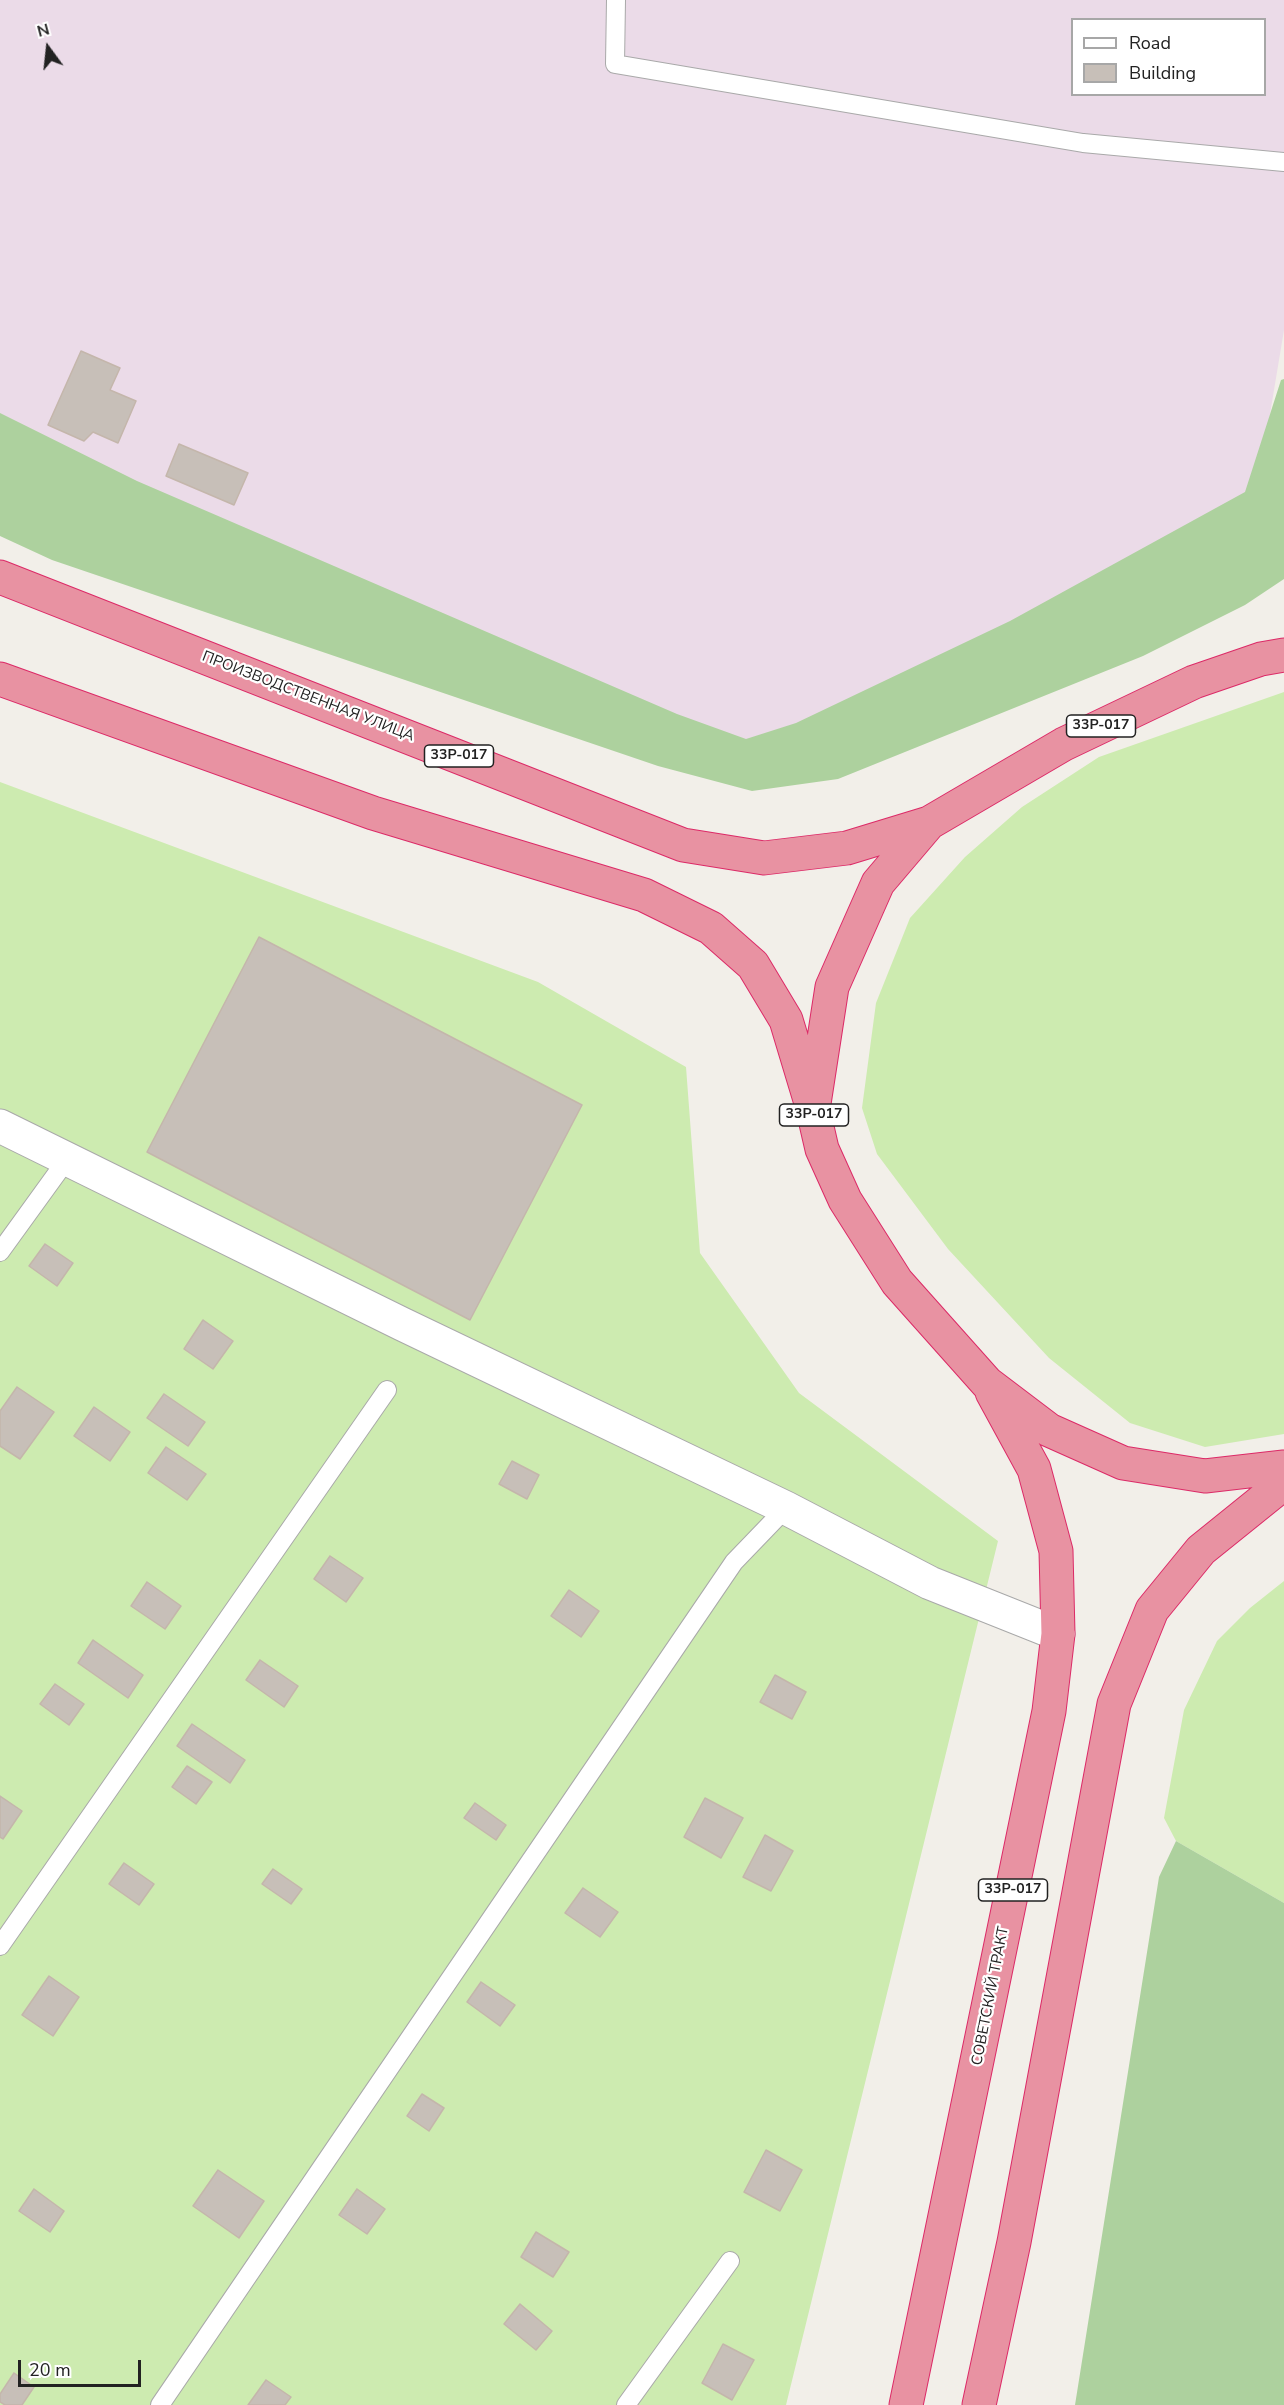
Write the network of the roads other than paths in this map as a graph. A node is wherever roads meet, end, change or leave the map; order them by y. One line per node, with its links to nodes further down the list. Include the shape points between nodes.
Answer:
1 (616, 0): 2 (lane, via 615,64 1083,143)
2 (1284, 162)
3 (0, 577): 6 (highway, ПРОИЗВОДСТВЕННАЯ УЛИЦА / 33Р-017, via 683,844 764,858 848,848)
4 (1284, 655): 6 (highway, 33Р-017, via 1261,658 1184,687 1064,744)
5 (0, 679): 7 (highway, 33Р-017, via 373,813 644,895 711,928 753,965 786,1020)
6 (929, 822): 7 (highway, 33Р-017, via 878,883 832,987)
7 (813, 1110): 11 (highway, 33Р-017, via 822,1149 856,1218 897,1282)
8 (0, 1126): 9 (street)
9 (68, 1158): 10 (lane); 15 (street)
10 (0, 1252)
11 (987, 1383): 13 (highway, 33Р-017, via 1048,1430 1123,1463 1205,1476); 16 (highway, СОВЕТСКИЙ ТРАКТ / 33Р-017, via 1034,1468 1056,1551)
12 (387, 1390): 17 (lane)
13 (1284, 1467)
14 (1284, 1483): 22 (highway, via 1201,1550 1152,1610 1114,1704 1017,2230)
15 (786, 1508): 16 (street, via 930,1583); 19 (lane, via 734,1562)
16 (1058, 1634): 21 (highway, СОВЕТСКИЙ ТРАКТ / 33Р-017, via 1049,1711)
17 (0, 1946)
18 (730, 2261): 20 (lane)
19 (160, 2405)
20 (626, 2405)
21 (906, 2405)
22 (979, 2405)

